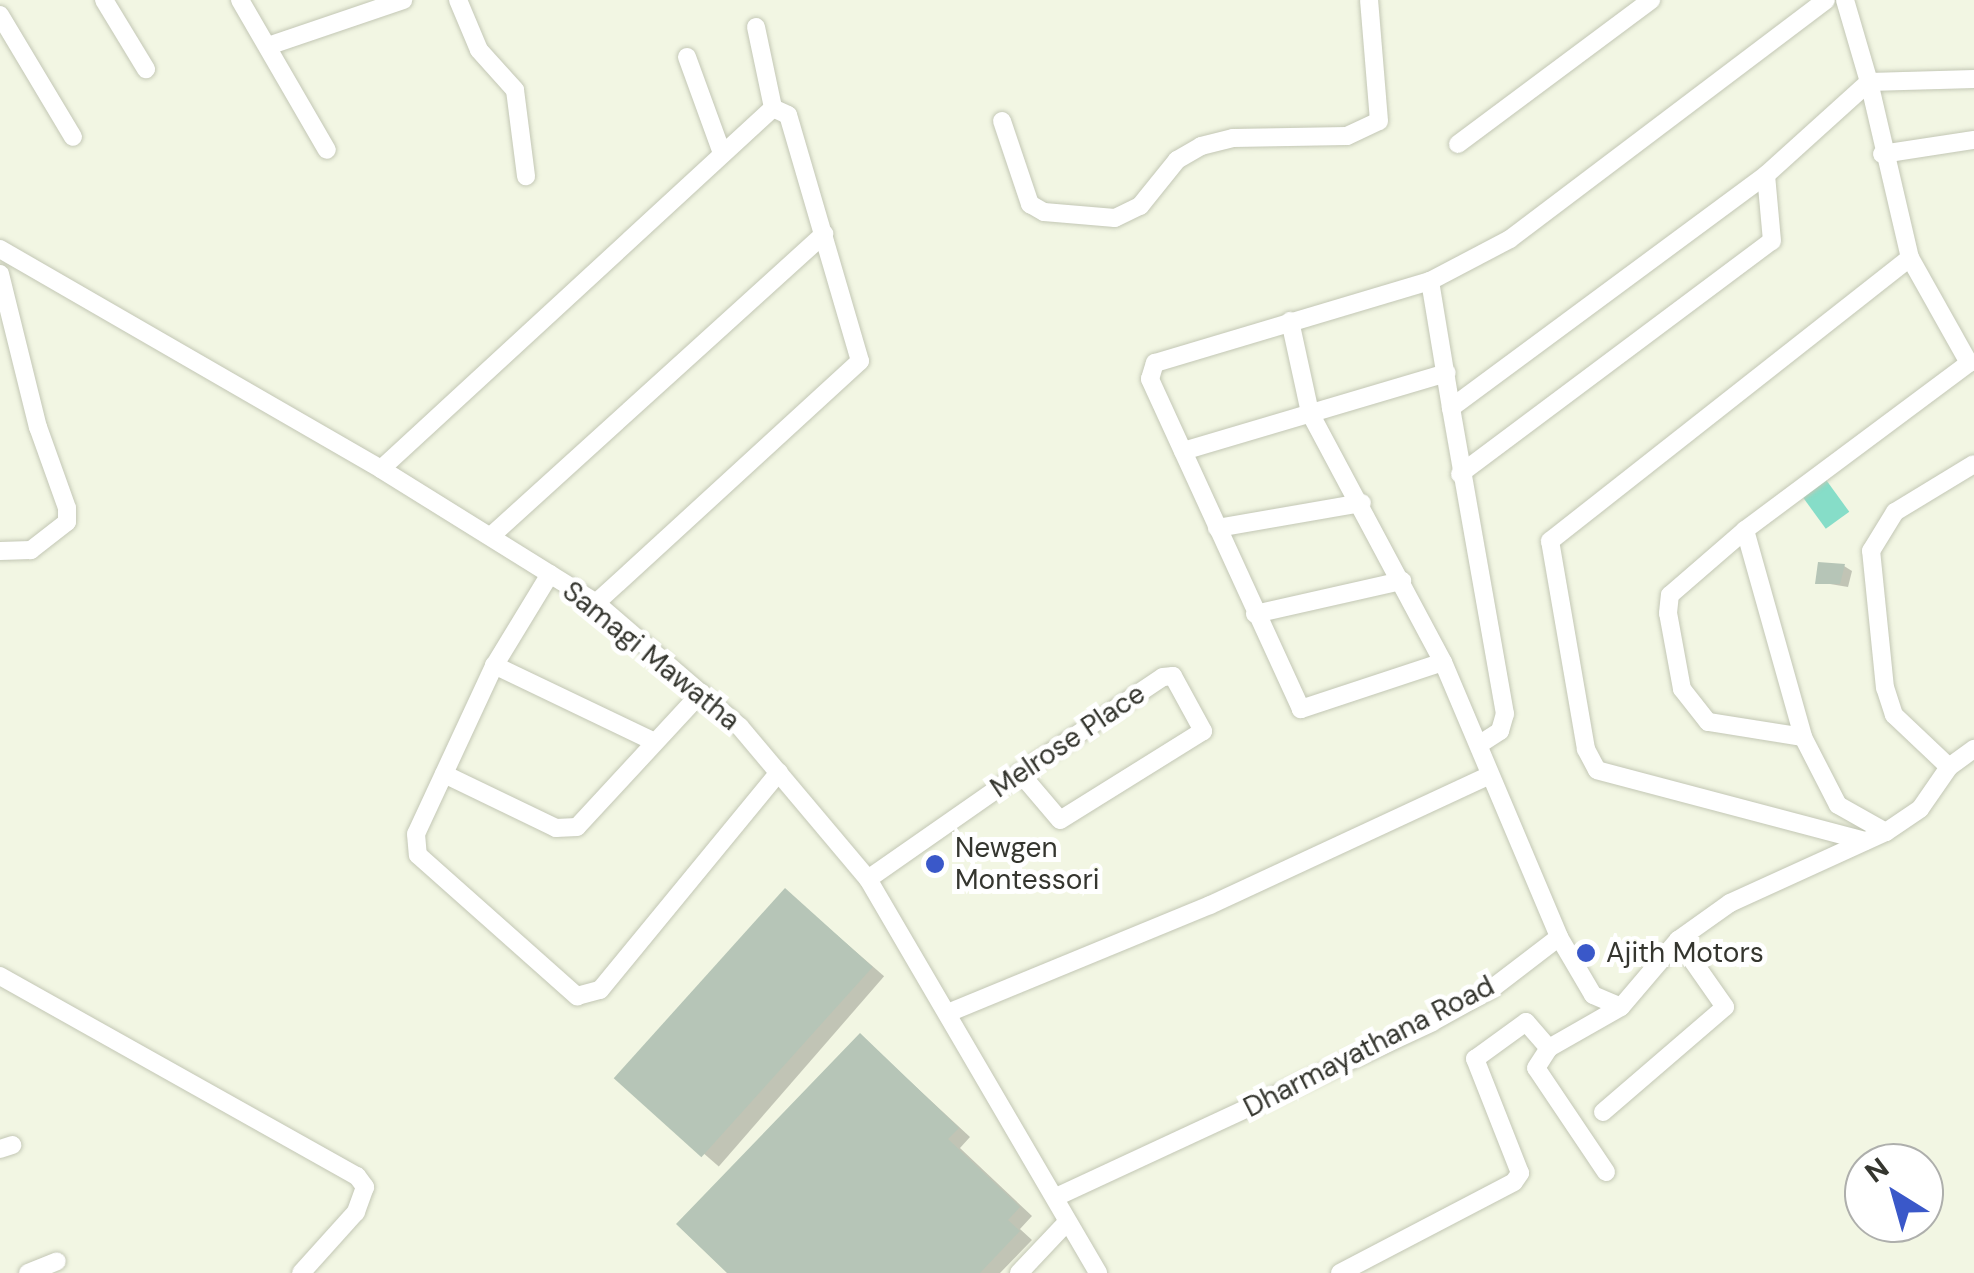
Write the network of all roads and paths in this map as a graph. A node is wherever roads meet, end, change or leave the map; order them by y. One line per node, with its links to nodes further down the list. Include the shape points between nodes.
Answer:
1 (104, 0): 13 (street)
2 (240, 0): 11 (street)
3 (403, 0): 11 (street)
4 (458, 0): 25 (street, via 479,50 514,90)
5 (1369, 0): 17 (street, via 1380,121 1347,136 1233,138 1201,146 1178,160 1140,206 1116,218 1044,212 1030,204)
6 (1652, 0): 20 (street)
7 (1826, 0): 30 (street, via 1510,238)
8 (1845, 0): 15 (street)
9 (0, 15): 18 (street)
10 (756, 26): 16 (street)
11 (268, 46): 21 (street)
12 (687, 57): 22 (street)
13 (146, 69)
14 (1974, 79): 15 (street)
15 (1869, 82): 23 (street); 24 (street)
16 (773, 108): 22 (street); 26 (street, via 788,115)
17 (1002, 121)
18 (73, 137)
19 (1974, 140): 23 (street)
20 (1458, 144)
21 (327, 150)
22 (722, 153): 38 (street)
23 (1882, 154): 28 (street)
24 (1766, 175): 34 (street); 39 (street, via 1772,241)
25 (526, 176)
26 (824, 234): 43 (street); 47 (street, via 858,342 855,370)
27 (0, 249): 38 (street, Samagi Mawatha)
28 (1910, 258): 32 (street); 62 (street, via 1550,541 1586,749 1596,770)
29 (0, 274): 44 (street, via 67,522 31,550)
30 (1430, 281): 31 (street); 33 (street)
31 (1290, 321): 35 (street); 36 (street, via 1155,363 1150,379)
32 (1971, 367): 42 (street)
33 (1447, 374): 34 (street); 35 (street)
34 (1451, 408): 39 (street)
35 (1310, 413): 36 (street); 40 (street)
36 (1183, 451): 41 (street)
37 (1974, 464): 56 (street, via 1896,512 1871,551 1885,688 1894,715)
38 (382, 469): 43 (street, Samagi Mawatha)
39 (1460, 474): 54 (street, via 1505,714 1500,731)
40 (1362, 503): 41 (street); 46 (street)
41 (1217, 528): 48 (street)
42 (1746, 530): 52 (street); 52 (street, via 1670,595 1682,688 1708,722)
43 (492, 536): 45 (street, Samagi Mawatha)
44 (0, 551)
45 (550, 574): 47 (street, Samagi Mawatha); 50 (street)
46 (1402, 580): 48 (street); 49 (street)
47 (596, 603): 51 (street, Samagi Mawatha)
48 (1255, 614): 49 (street, via 1301,709)
49 (1443, 662): 54 (street)
50 (494, 665): 53 (street); 59 (street)
51 (701, 693): 53 (street); 57 (street, Samagi Mawatha)
52 (1803, 737): 61 (street, via 1838,804)
53 (656, 742): 59 (street, via 577,826 556,828)
54 (1480, 744): 60 (street)
55 (1974, 749): 56 (street)
56 (1949, 767): 61 (street, via 1920,809)
57 (778, 772): 59 (street, via 600,990 576,996 418,855 416,834); 63 (street, Samagi Mawatha)
58 (1020, 773): 58 (street, Melrose Place, via 1173,676 1203,731 1060,820); 63 (street, Melrose Place)
59 (444, 774)
60 (1488, 776): 64 (street); 68 (street, via 1210,905)
61 (1886, 832): 62 (street)
62 (1865, 841): 65 (street, via 1730,903)
63 (868, 880): 68 (street, Samagi Mawatha)
64 (1559, 937): 67 (street, via 1593,995); 72 (street, Dharmayathana Road, via 1490,990 1432,1022)
65 (1678, 940): 67 (street); 70 (street, via 1725,1006)
66 (0, 976): 76 (street, via 357,1176 365,1187 356,1212)
67 (1621, 1008): 69 (street)
68 (948, 1013): 72 (street, Samagi Mawatha)
69 (1549, 1048): 71 (street, via 1536,1068); 79 (street, via 1526,1022 1474,1059 1520,1172 1514,1182)
70 (1603, 1112)
71 (1606, 1172)
72 (1058, 1196): 73 (street, Samagi Mawatha)
73 (1068, 1222): 77 (street); 78 (street, Samagi Mawatha)
74 (58, 1262): 75 (street)
75 (28, 1273)
76 (301, 1273)
77 (1020, 1273)
78 (1098, 1273)
79 (1340, 1273)

